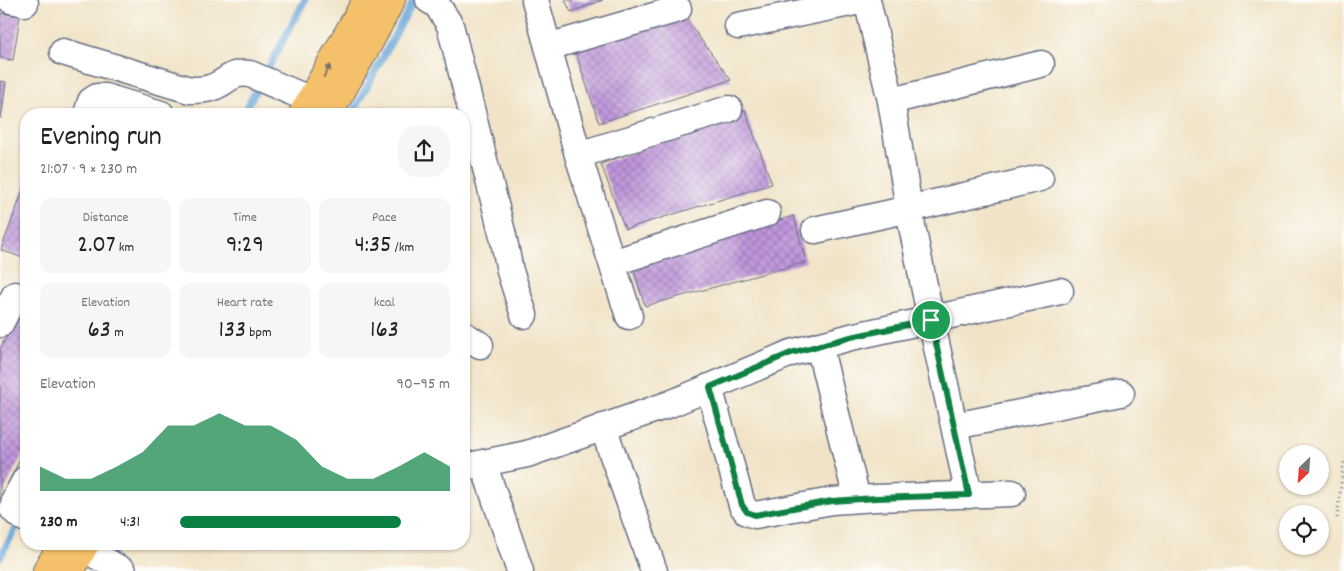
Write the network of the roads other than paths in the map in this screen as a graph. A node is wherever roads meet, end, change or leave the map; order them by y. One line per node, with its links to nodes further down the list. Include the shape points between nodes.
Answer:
1 (367, 0): 15 (main road, one-way to 1)
2 (391, 0): 16 (main road, via 370,40)
3 (535, 0): 8 (street)
4 (866, 0): 7 (street); 11 (street)
5 (433, 2): 26 (street, via 450,25 510,271)
6 (678, 9): 8 (street)
7 (738, 26)
8 (548, 47): 18 (street)
9 (63, 52): 14 (street, via 190,90 210,89 232,76 250,74)
10 (1041, 64): 11 (street)
11 (890, 101): 20 (street)
12 (89, 108): 13 (street, via 97,97)
13 (141, 108)
14 (312, 108)
15 (314, 108)
16 (315, 108)
17 (729, 109): 18 (street)
18 (578, 156): 23 (street)
19 (1040, 178): 20 (street)
20 (909, 209): 22 (street); 28 (street)
21 (767, 213): 23 (street)
22 (815, 230)
23 (612, 263): 27 (street)
24 (1060, 291): 28 (street)
25 (14, 294): 29 (street)
26 (524, 315)
27 (629, 316)
28 (931, 320): 30 (street); 33 (street)
29 (0, 324)
30 (819, 345): 31 (street, via 791,353); 39 (street)
31 (710, 387): 34 (street); 39 (street, via 742,505 747,512 755,515)
32 (1121, 393): 33 (street)
33 (954, 426): 38 (street)
34 (604, 427): 35 (street, via 527,454); 45 (street)
35 (474, 465): 44 (street)
36 (20, 490): 40 (street, via 13,509)
37 (1012, 493): 38 (street)
38 (969, 495): 39 (street)
39 (857, 499)
40 (20, 515)
41 (75, 552): 42 (main road); 43 (street)
42 (48, 571)
43 (123, 571)
44 (520, 571)
45 (654, 571)

